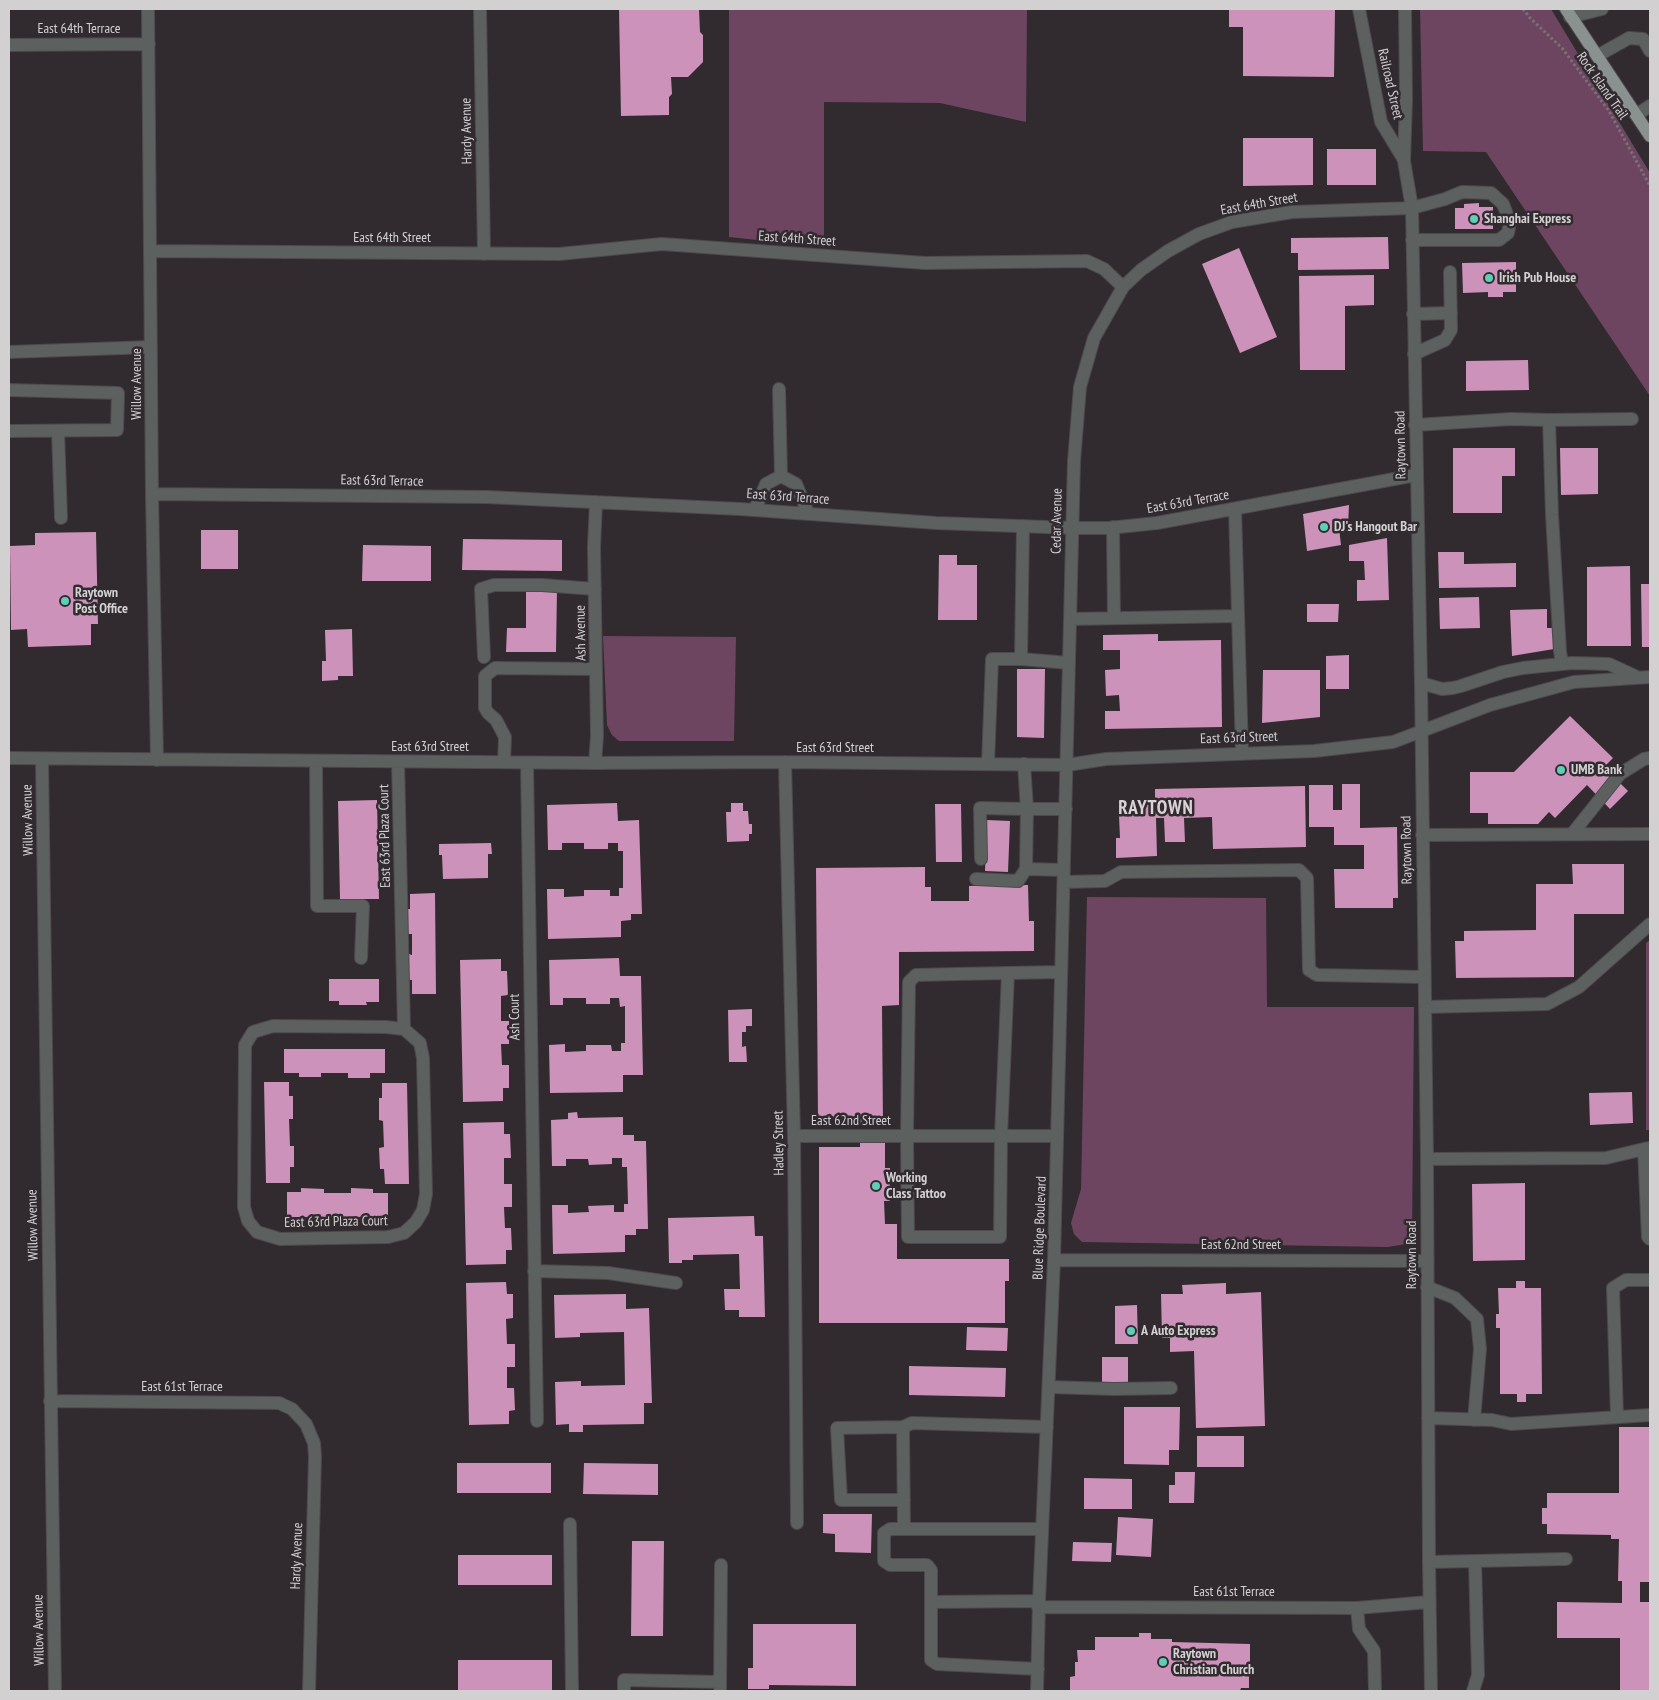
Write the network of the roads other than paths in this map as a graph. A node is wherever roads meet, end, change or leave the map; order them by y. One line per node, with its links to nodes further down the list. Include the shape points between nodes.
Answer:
1 (148, 9): 7 (street, Willow Avenue)
2 (480, 9): 18 (street, Hardy Avenue)
3 (1359, 9): 14 (street, Railroad Street, via 1381,122)
4 (1405, 9): 14 (street, Raytown Road)
5 (1602, 9): 6 (street)
6 (1568, 13): 10 (main road)
7 (149, 44): 8 (street, East 64th Terrace); 17 (street, Willow Avenue)
8 (9, 45)
9 (1650, 51): 10 (street, via 1643,39 1629,38)
10 (1597, 56): 12 (main road)
11 (1650, 106): 12 (street)
12 (1636, 115): 13 (main road)
13 (1650, 136)
14 (1404, 161): 15 (street, Raytown Road)
15 (1412, 208): 16 (street, Raytown Road); 16 (street, East 64th Street, via 1462,192 1491,193 1503,204 1510,222 1508,233 1499,240); 20 (street, East 64th Street, via 1292,212 1232,222 1199,234 1168,251)
16 (1412, 240): 22 (street, Raytown Road)
17 (151, 251): 18 (street, East 64th Street); 23 (street, Willow Avenue)
18 (484, 254): 20 (street, East 64th Street, via 559,254 662,244 925,263 1087,261 1104,269)
19 (1450, 272): 21 (street)
20 (1123, 287): 43 (street, Cedar Avenue, via 1094,338 1080,386)
21 (1451, 313): 22 (street); 25 (street, via 1452,330 1445,340)
22 (1414, 314): 25 (street, Raytown Road)
23 (151, 347): 24 (street); 35 (street, Willow Avenue)
24 (9, 352)
25 (1414, 354): 30 (street, Raytown Road)
26 (778, 389): 34 (street)
27 (9, 390): 32 (street, via 118,393 117,430)
28 (1632, 419): 29 (street)
29 (1549, 420): 30 (street); 51 (street, via 1552,525)
30 (1415, 425): 33 (street, Raytown Road)
31 (9, 431): 32 (street)
32 (58, 431): 40 (street)
33 (1416, 475): 37 (street, East 63rd Terrace); 54 (street, Raytown Road)
34 (781, 476): 38 (street, via 766,484); 39 (street, via 796,484)
35 (152, 494): 36 (street, East 63rd Terrace, via 487,497); 60 (street, Willow Avenue)
36 (596, 502): 38 (street, East 63rd Terrace); 44 (street, Ash Avenue)
37 (1235, 509): 42 (street, East 63rd Terrace); 45 (street)
38 (755, 510): 39 (street, East 63rd Terrace)
39 (808, 514): 41 (street, East 63rd Terrace)
40 (61, 518)
41 (1024, 526): 43 (street, East 63rd Terrace); 49 (street)
42 (1113, 527): 43 (street, East 63rd Terrace); 47 (street)
43 (1072, 528): 46 (street, Cedar Avenue)
44 (595, 589): 48 (street, via 542,584 494,584 481,589); 52 (street, Ash Avenue)
45 (1238, 616): 47 (street); 56 (street)
46 (1070, 618): 47 (street); 50 (street, Cedar Avenue)
47 (1114, 618)
48 (484, 657)
49 (1020, 659): 50 (street); 67 (street, via 992,660)
50 (1069, 663): 69 (street, Cedar Avenue)
51 (1562, 664): 53 (street, via 1609,664); 54 (street, via 1503,672 1453,688 1442,689)
52 (596, 669): 63 (street, via 495,668 485,676 485,708 506,737); 66 (street, Ash Avenue, via 598,736)
53 (1644, 677): 55 (street, East 63rd Street, via 1574,682 1490,706)
54 (1420, 683): 55 (street, Raytown Road)
55 (1420, 732): 56 (street, East 63rd Street, via 1393,742 1362,746); 74 (street, Raytown Road)
56 (1242, 753): 69 (street, East 63rd Street, via 1106,759)
57 (9, 758): 59 (street, East 63rd Street)
58 (1650, 758): 72 (street, via 1620,774)
59 (42, 759): 60 (street, East 63rd Street); 101 (street, Willow Avenue)
60 (157, 760): 61 (street, East 63rd Street)
61 (316, 761): 62 (street, East 63rd Street); 80 (street, via 318,906 363,906)
62 (398, 762): 63 (street, East 63rd Street); 85 (street, East 63rd Plaza Court)
63 (504, 762): 65 (street, East 63rd Street)
64 (784, 762): 66 (street, East 63rd Street); 67 (street, East 63rd Street); 86 (street, Hadley Street)
65 (527, 763): 66 (street, East 63rd Street); 95 (street, Ash Court)
66 (595, 763)
67 (988, 764): 68 (street, East 63rd Street)
68 (1024, 764): 69 (street, East 63rd Street); 70 (street)
69 (1067, 765): 71 (street, Blue Ridge Boulevard)
70 (1027, 809): 71 (street); 75 (street, via 980,808); 76 (street)
71 (1066, 809): 77 (street, Blue Ridge Boulevard)
72 (1572, 834): 73 (street); 74 (street)
73 (1650, 834)
74 (1422, 836): 83 (street, Raytown Road)
75 (980, 860)
76 (1026, 869): 77 (street); 78 (street, via 1018,881)
77 (1064, 876): 81 (street, Blue Ridge Boulevard); 83 (street, via 1105,881 1121,872 1299,870 1307,878 1310,970 1317,975)
78 (976, 879)
79 (1650, 924): 84 (street, via 1579,988 1547,1004)
80 (361, 958)
81 (1061, 972): 82 (street); 89 (street, Blue Ridge Boulevard)
82 (1008, 973): 87 (street, via 916,975 908,982); 88 (street)
83 (1424, 977): 84 (street, Raytown Road)
84 (1425, 1007): 91 (street, Raytown Road)
85 (404, 1029): 85 (street, East 63rd Plaza Court, via 273,1026 253,1032 245,1045 244,1207 248,1221 258,1232 280,1239 388,1238 404,1233 416,1222 424,1210 426,1194 423,1058 420,1044)
86 (794, 1136): 87 (street, East 62nd Street); 112 (street, Hadley Street)
87 (907, 1136): 88 (street, East 62nd Street); 88 (street, via 908,1237 1000,1237)
88 (1001, 1136): 89 (street, East 62nd Street)
89 (1057, 1136): 93 (street, Blue Ridge Boulevard)
90 (1647, 1148): 91 (street, via 1606,1158); 92 (street)
91 (1428, 1159): 94 (street, Raytown Road)
92 (1650, 1239)
93 (1054, 1260): 94 (street, East 62nd Street); 99 (street, Blue Ridge Boulevard)
94 (1427, 1261): 98 (street, Raytown Road)
95 (534, 1271): 97 (street, via 608,1273); 106 (street, Ash Court)
96 (1650, 1280): 103 (street, via 1626,1280 1613,1288)
97 (676, 1283)
98 (1427, 1287): 104 (street, Raytown Road); 105 (street, via 1455,1298 1476,1319 1480,1349)
99 (1049, 1387): 100 (street); 109 (street, Blue Ridge Boulevard)
100 (1171, 1388)
101 (50, 1401): 107 (street, East 61st Terrace, via 279,1402 292,1409); 125 (street, Willow Avenue)
102 (1650, 1415): 103 (street)
103 (1617, 1417): 105 (street, via 1511,1424)
104 (1428, 1418): 105 (street); 117 (street, Raytown Road)
105 (1474, 1420)
106 (537, 1421)
107 (306, 1424): 126 (street, Hardy Avenue, via 314,1443 315,1456)
108 (904, 1427): 109 (street, via 912,1423); 110 (street); 110 (street, via 837,1428 841,1500)
109 (1047, 1427): 114 (street, Blue Ridge Boulevard)
110 (904, 1500): 113 (street)
111 (570, 1524): 127 (street)
112 (797, 1524)
113 (904, 1528): 114 (street); 119 (street, via 884,1533 884,1561 927,1565 931,1570)
114 (1042, 1529): 121 (street, Blue Ridge Boulevard)
115 (1566, 1559): 116 (street)
116 (1475, 1561): 117 (street); 132 (street, via 1478,1675)
117 (1429, 1562): 120 (street, Raytown Road)
118 (721, 1565): 124 (street)
119 (931, 1602): 121 (street, East 61st Terrace); 123 (street, via 931,1660 937,1664)
120 (1429, 1602): 122 (street, East 61st Terrace); 131 (street, Raytown Road)
121 (1038, 1604): 122 (street, East 61st Terrace); 123 (street, Blue Ridge Boulevard)
122 (1357, 1608): 130 (street, via 1359,1630 1374,1651)
123 (1038, 1668): 129 (street, Blue Ridge Boulevard)
124 (720, 1687): 128 (street, via 624,1680)
125 (55, 1691)
126 (308, 1691)
127 (572, 1691)
128 (624, 1691)
129 (1037, 1691)
130 (1375, 1691)
131 (1432, 1691)
132 (1473, 1691)

